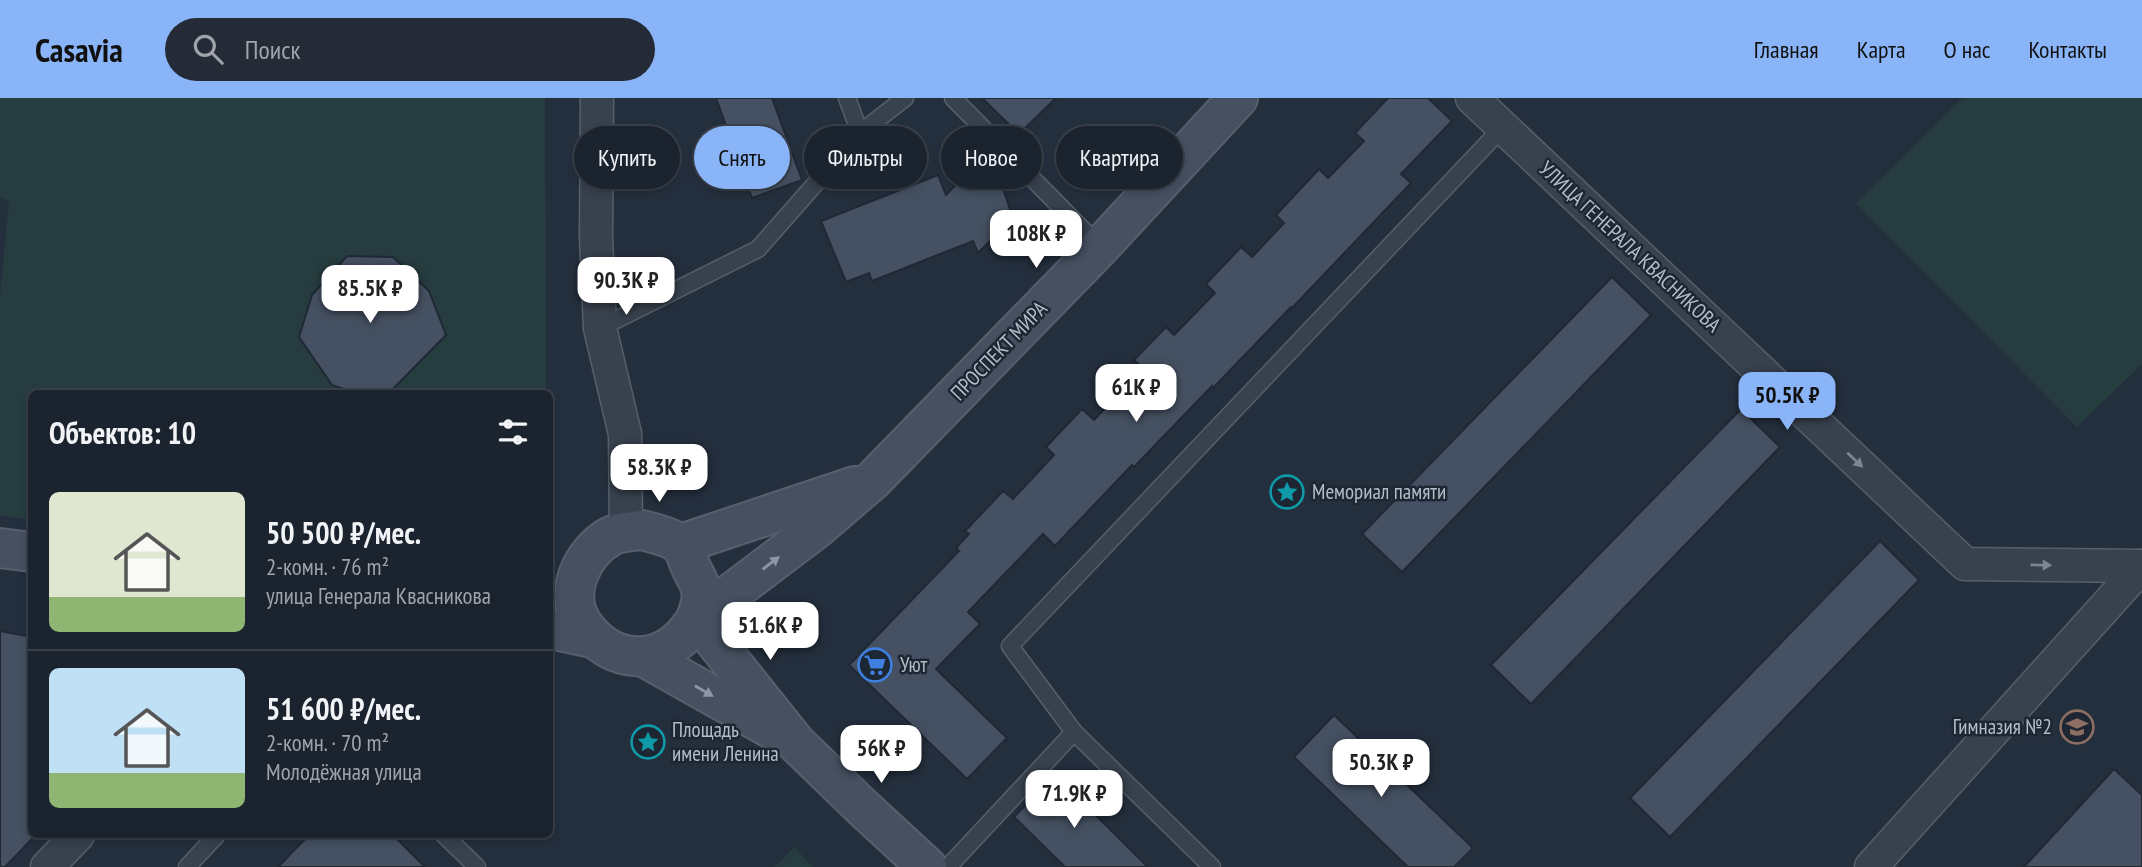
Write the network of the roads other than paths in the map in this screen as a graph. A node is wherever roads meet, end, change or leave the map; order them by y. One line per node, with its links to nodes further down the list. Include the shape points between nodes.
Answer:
1 (597, 98): 12 (street)
2 (847, 98): 7 (lane)
3 (905, 98): 8 (lane)
4 (953, 98): 11 (lane)
5 (1238, 98): 11 (street, ПРОСПЕКТ МИРА)
6 (1472, 98): 9 (street, УЛИЦА ГЕНЕРАЛА КВАСНИКОВА)
7 (857, 126)
8 (869, 126)
9 (1503, 127): 19 (street, УЛИЦА ГЕНЕРАЛА КВАСНИКОВА, one-way to 19, via 1965,564); 25 (lane, via 1010,646)
10 (811, 189): 12 (lane, via 758,249)
11 (1100, 247): 13 (street, ПРОСПЕКТ МИРА)
12 (600, 328): 14 (street, via 625,434)
13 (873, 480): 15 (street, ПРОСПЕКТ МИРА); 21 (street, ПРОСПЕКТ МИРА, one-way to 13)
14 (626, 533): 15 (street, via 642,530); 18 (street, via 612,535)
15 (681, 544): 21 (street, via 701,590)
16 (0, 548): 17 (street)
17 (28, 552)
18 (587, 555): 20 (street); 23 (street, via 575,584 575,606)
19 (2142, 566): 36 (street)
20 (553, 567)
21 (697, 619): 24 (street, via 666,651); 26 (street)
22 (553, 630): 23 (street)
23 (592, 638): 24 (street, via 616,653)
24 (644, 657): 26 (street, one-way to 26)
25 (1074, 732): 34 (lane); 35 (lane)
26 (796, 743): 33 (street)
27 (75, 838): 30 (street)
28 (214, 838): 31 (lane)
29 (447, 838): 32 (lane)
30 (47, 867)
31 (187, 867)
32 (477, 867)
33 (927, 867)
34 (948, 867)
35 (1212, 867)
36 (1871, 867)

